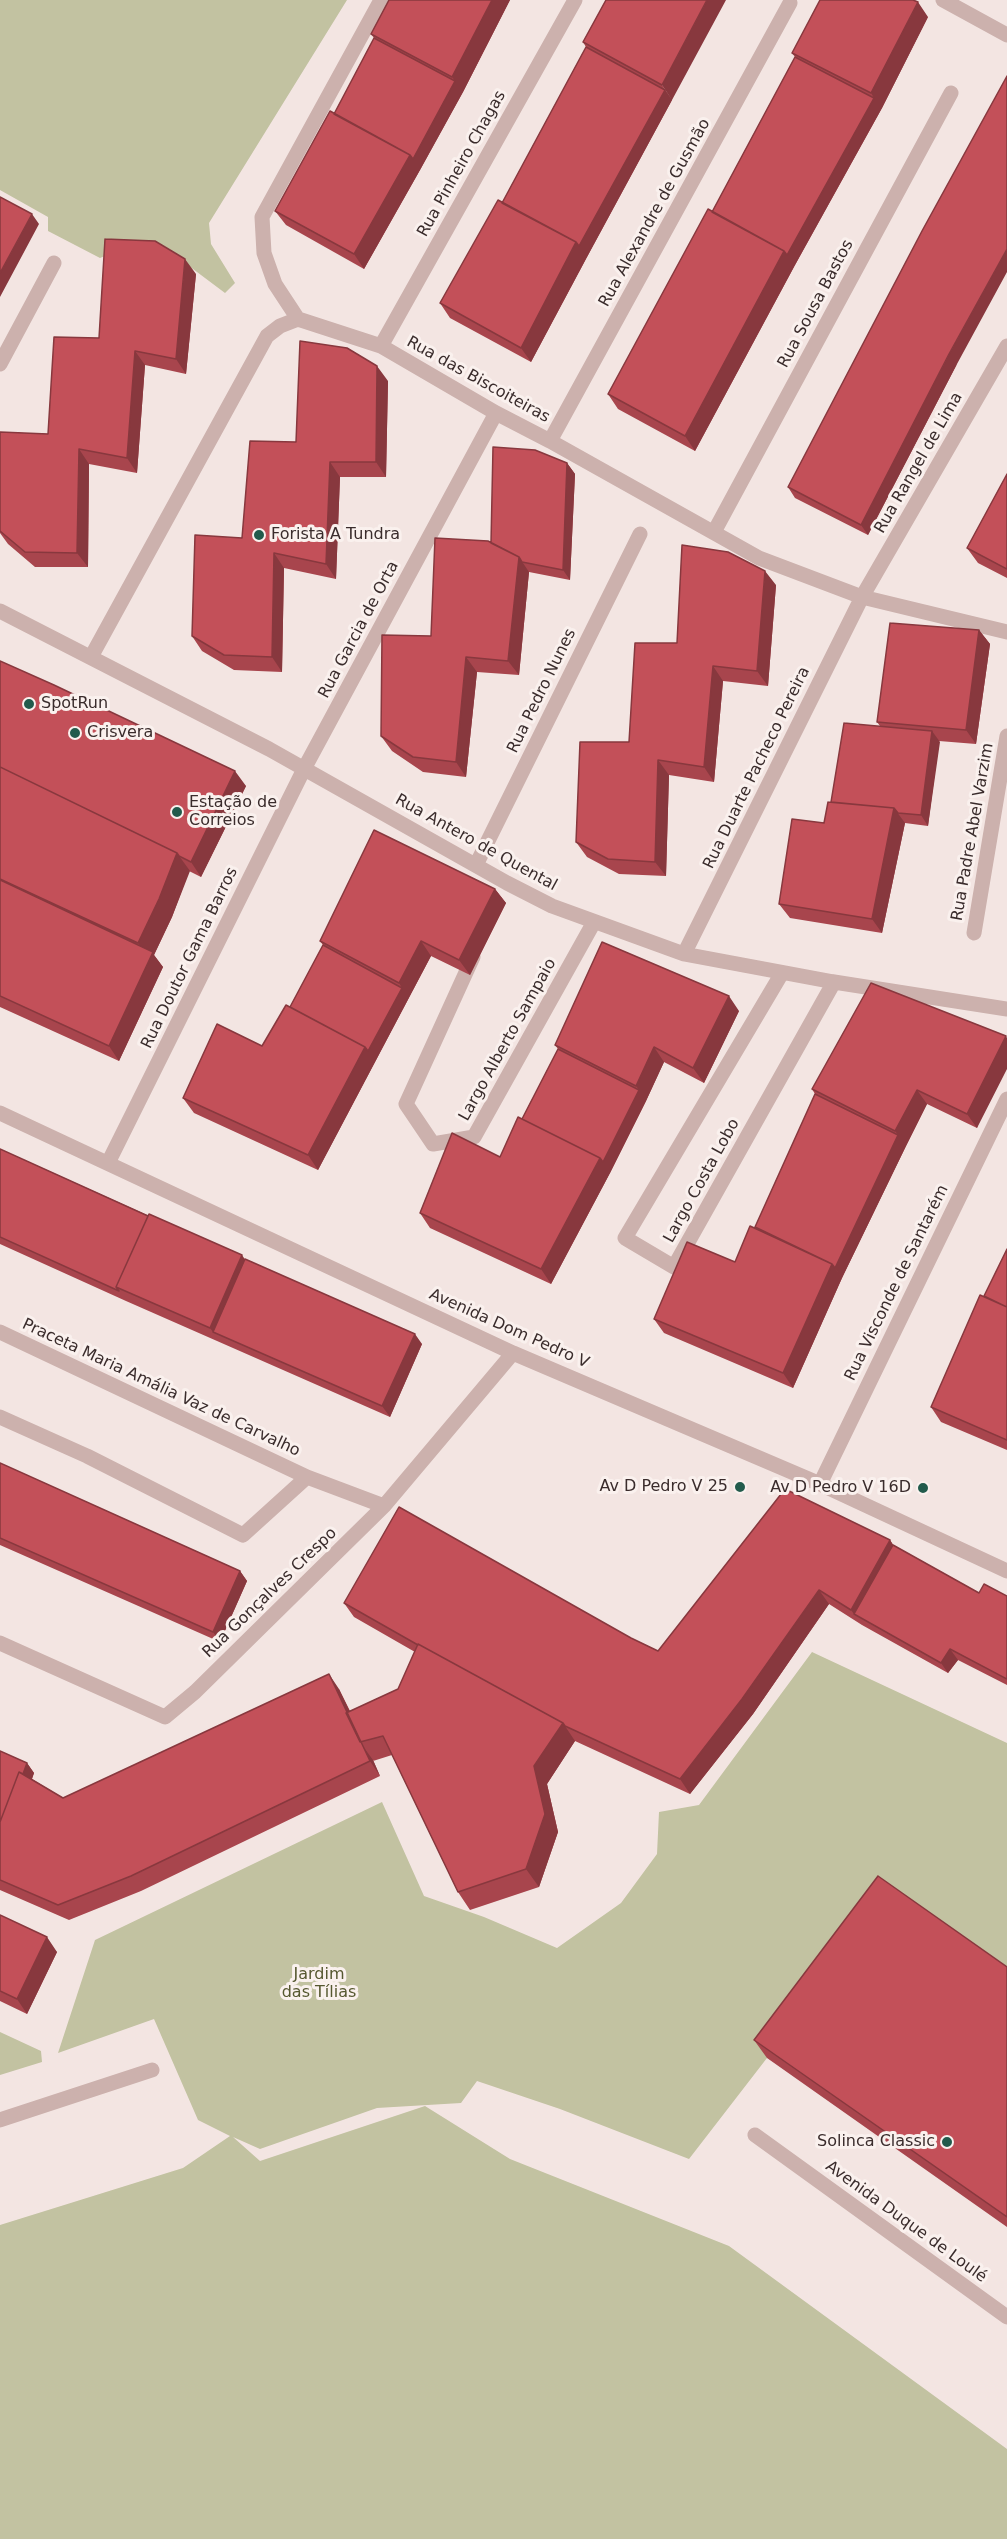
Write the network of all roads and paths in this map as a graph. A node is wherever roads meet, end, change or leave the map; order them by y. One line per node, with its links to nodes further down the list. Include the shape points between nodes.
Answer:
1 (381, 0): 8 (street, via 262,217 264,253 275,284)
2 (575, 0): 9 (street, Rua Pinheiro Chagas)
3 (943, 0): 5 (street)
4 (790, 3): 13 (street, Rua Alexandre de Gusmão)
5 (1007, 35)
6 (951, 93): 14 (street, Rua Sousa Bastos)
7 (54, 264): 11 (street)
8 (298, 319): 9 (street, Rua das Biscoiteiras); 19 (street, via 267,336)
9 (381, 346): 12 (street, Rua das Biscoiteiras)
10 (1007, 346): 16 (street, Rua Rangel de Lima)
11 (0, 364)
12 (496, 413): 13 (street, Rua das Biscoiteiras); 21 (street, Rua Garcia de Orta)
13 (550, 441): 14 (street, Rua das Biscoiteiras)
14 (714, 532): 16 (street, Rua das Biscoiteiras, via 759,558)
15 (640, 534): 22 (street, Rua Pedro Nunes)
16 (862, 597): 18 (street, Rua das Biscoiteiras); 26 (street, Rua Duarte Pacheco Pereira)
17 (0, 611): 19 (street, Rua Antero de Quental)
18 (1007, 632)
19 (91, 657): 21 (street, Rua Antero de Quental)
20 (1007, 736): 24 (street, Rua Padre Abel Varzim)
21 (304, 769): 22 (street, Rua Antero de Quental); 32 (street, Rua Doutor Gama Barros)
22 (476, 865): 23 (street, Rua Antero de Quental, via 504,888)
23 (594, 922): 25 (street, Largo Alberto Sampaio, via 474,1137 433,1144 406,1104); 26 (street, Rua Antero de Quental)
24 (974, 933)
25 (478, 946)
26 (684, 954): 27 (street, Rua Antero de Quental)
27 (782, 973): 28 (street, Rua Antero de Quental); 28 (street, Largo Costa Lobo, via 625,1238 674,1267)
28 (834, 982): 29 (street, Rua Antero de Quental)
29 (1007, 1009)
30 (1007, 1099): 37 (street, Rua Visconde de Santarém)
31 (0, 1113): 32 (street, Avenida Dom Pedro V)
32 (108, 1163): 34 (street, Avenida Dom Pedro V)
33 (0, 1332): 36 (street, Praceta Maria Amália Vaz de Carvalho)
34 (513, 1353): 37 (street, Avenida Dom Pedro V); 38 (street, Rua Gonçalves Crespo)
35 (0, 1417): 36 (street, Praceta Maria Amália Vaz de Carvalho, via 243,1535)
36 (307, 1477): 38 (street, Praceta Maria Amália Vaz de Carvalho)
37 (820, 1484): 39 (street, Avenida Dom Pedro V)
38 (384, 1506): 40 (street, Rua Gonçalves Crespo, via 165,1717)
39 (1007, 1571)
40 (0, 1643)
41 (152, 2070): 42 (street)
42 (0, 2120)
43 (755, 2135): 44 (street, Avenida Duque de Loulé)
44 (1007, 2317)

